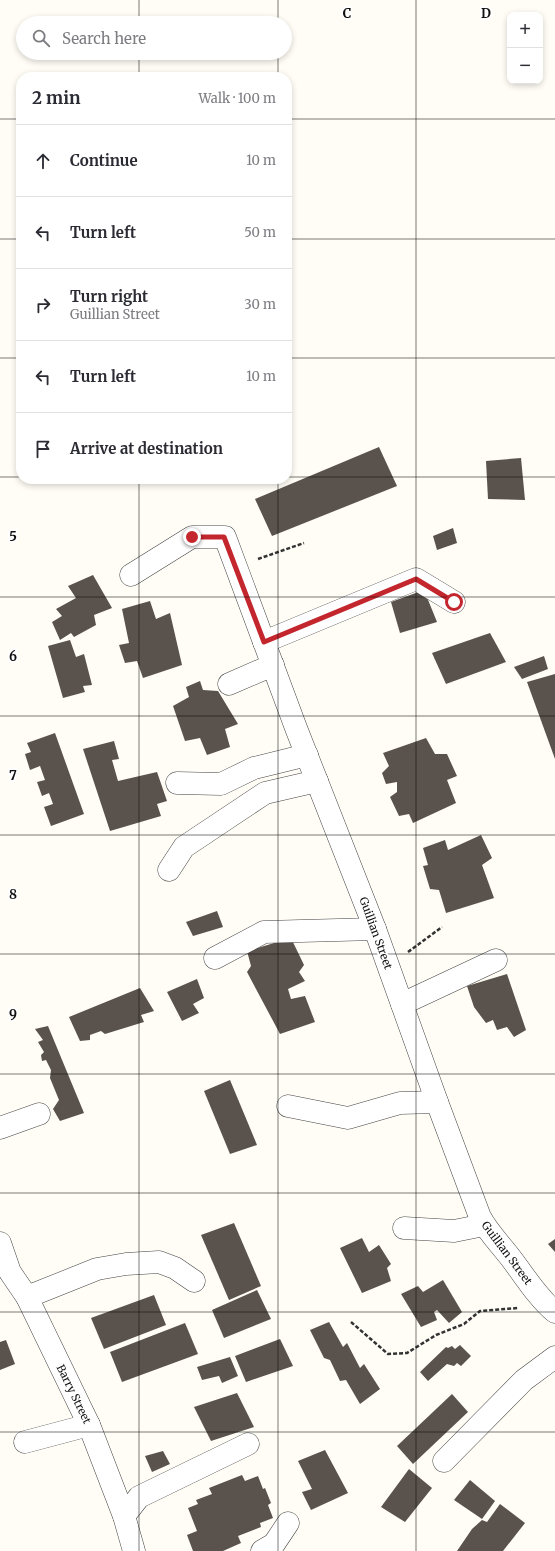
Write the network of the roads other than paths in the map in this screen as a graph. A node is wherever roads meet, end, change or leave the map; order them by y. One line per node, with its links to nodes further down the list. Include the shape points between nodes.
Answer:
1 (131, 576): 3 (street, Guillian Street, via 192,537 224,537)
2 (454, 602): 3 (street, via 416,579)
3 (264, 642): 4 (street, Guillian Street)
4 (273, 665): 5 (street); 6 (street, Guillian Street)
5 (229, 684)
6 (307, 755): 7 (street, Guillian Street); 8 (street, via 254,768 221,784)
7 (317, 781): 9 (street, via 265,793 184,847); 10 (street, Guillian Street)
8 (177, 783)
9 (169, 870)
10 (375, 929): 11 (street); 15 (street, Guillian Street)
11 (327, 930): 12 (street); 13 (street, via 264,932)
12 (302, 942)
13 (215, 958)
14 (496, 960): 15 (street)
15 (402, 1004): 16 (street, Guillian Street)
16 (437, 1102): 17 (street, via 400,1103 348,1118); 20 (street, Guillian Street)
17 (288, 1106)
18 (39, 1114): 19 (street)
19 (0, 1128)
20 (484, 1225): 21 (street, via 454,1231); 25 (street, Guillian Street)
21 (404, 1228)
22 (0, 1243): 24 (street, Barry Street, via 10,1272)
23 (194, 1280): 24 (street, via 159,1262 126,1264 97,1269)
24 (27, 1297): 27 (street, Barry Street)
25 (551, 1308)
26 (555, 1357): 30 (street, via 524,1380)
27 (89, 1425): 28 (street); 31 (street, Barry Street)
28 (25, 1442)
29 (248, 1444): 31 (street, via 140,1497)
30 (444, 1461)
31 (124, 1516): 33 (street, Barry Street)
32 (288, 1524): 34 (street, via 274,1544)
33 (134, 1551)
34 (262, 1551)

